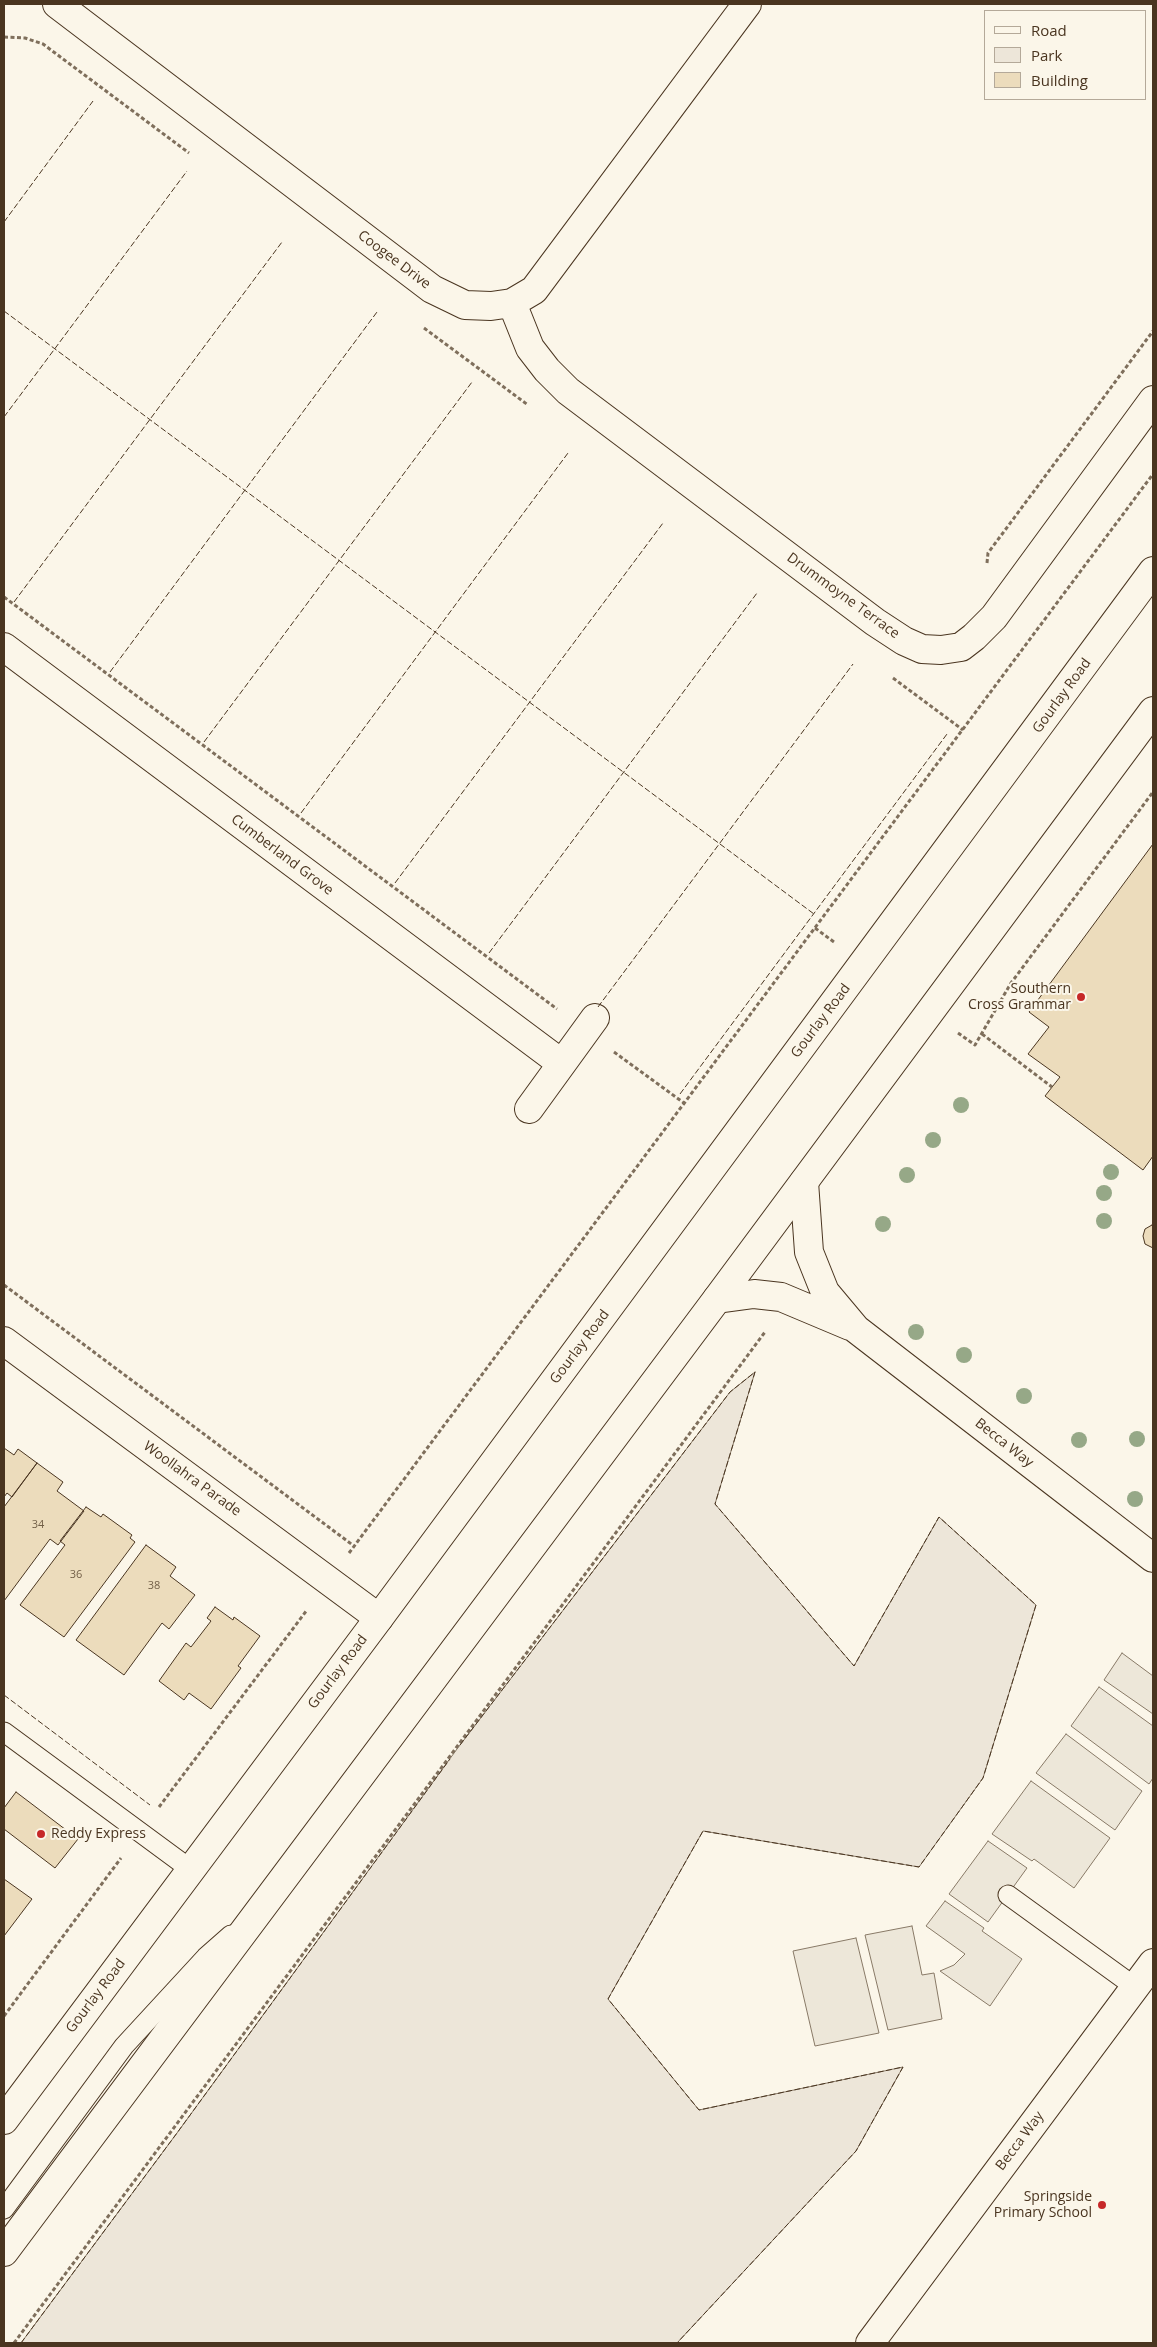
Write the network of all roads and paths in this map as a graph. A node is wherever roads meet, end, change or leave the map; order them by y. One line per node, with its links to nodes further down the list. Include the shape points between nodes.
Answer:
1 (57, 4): 5 (street, Coogee Drive, via 432,289 465,305)
2 (747, 4): 5 (street, Coogee Drive, via 534,290)
3 (4, 37): 4 (path, via 25,38 43,44)
4 (195, 157)
5 (512, 303): 12 (street, Drummoyne Terrace, via 530,348 568,392 904,641 922,649 961,647 994,617)
6 (419, 324): 9 (path)
7 (1153, 331): 12 (path, via 988,553 987,564)
8 (1153, 400): 12 (street, Drummoyne Terrace)
9 (531, 407)
10 (1153, 474): 17 (path)
11 (1151, 578): 20 (street, Gourlay Road)
12 (1016, 587)
13 (4, 597): 22 (path)
14 (4, 647): 24 (street, Cumberland Grove)
15 (891, 676): 17 (path)
16 (1153, 711): 21 (street)
17 (963, 730): 19 (path)
18 (1153, 792): 23 (path, via 1011,983)
19 (815, 928): 20 (path); 26 (path)
20 (864, 963): 37 (street, Gourlay Road)
21 (929, 1011): 23 (path, via 975,1045); 28 (street)
22 (590, 1024): 24 (street); 26 (path)
23 (982, 1034): 25 (path)
24 (561, 1064): 27 (street)
25 (1052, 1087)
26 (684, 1103): 34 (path)
27 (529, 1110)
28 (804, 1182): 30 (street); 32 (street, Becca Way, via 809,1252 825,1292)
29 (4, 1285): 34 (path)
30 (717, 1299): 32 (street, Becca Way, via 754,1294 781,1297); 42 (street)
31 (771, 1324): 49 (path)
32 (856, 1329): 35 (street, Becca Way)
33 (4, 1341): 36 (street, Woollahra Parade)
34 (354, 1546): 36 (path)
35 (1153, 1558)
36 (329, 1580): 37 (street, Woollahra Parade); 39 (path)
37 (379, 1618): 40 (street, Gourlay Road)
38 (4, 1731): 39 (lane)
39 (141, 1832): 40 (lane); 45 (path)
40 (190, 1869): 46 (street, Gourlay Road)
41 (1008, 1895): 44 (lane)
42 (250, 1922): 47 (lane, via 206,1957 124,2046); 48 (street)
43 (1153, 1963): 44 (street, Becca Way)
44 (1135, 1987): 50 (street, Becca Way)
45 (4, 2016)
46 (4, 2120)
47 (4, 2209)
48 (4, 2252)
49 (14, 2343)
50 (870, 2343)

